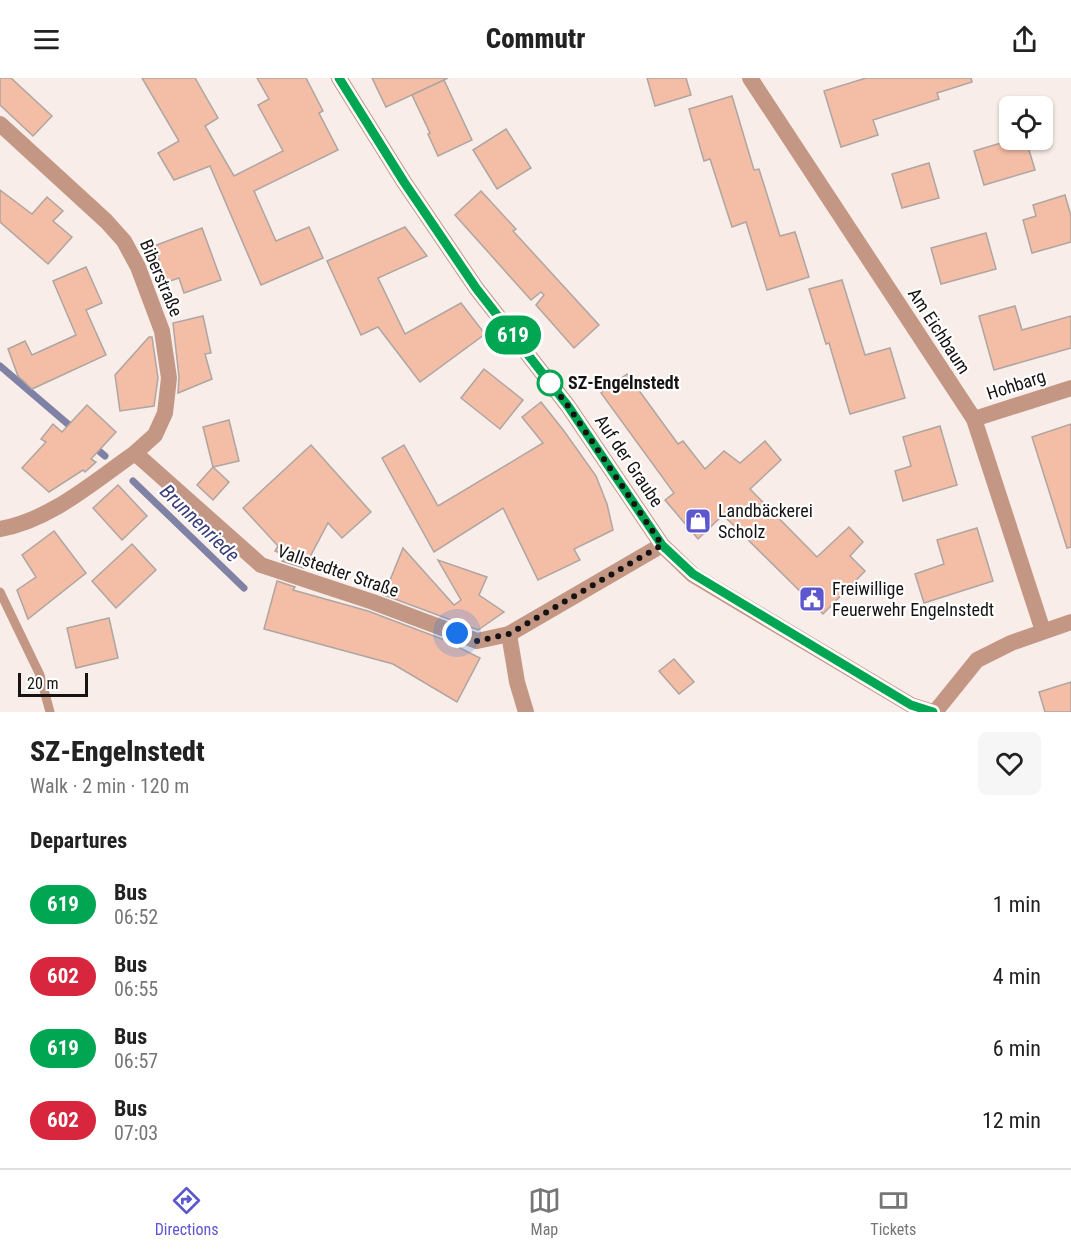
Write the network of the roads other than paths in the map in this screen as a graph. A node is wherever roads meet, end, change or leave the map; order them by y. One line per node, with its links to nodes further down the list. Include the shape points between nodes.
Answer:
1 (339, 78): 8 (street, Auf der Graube, via 476,288 568,406)
2 (759, 81): 5 (street, Am Eichbaum)
3 (0, 124): 6 (street, Biberstraße, via 106,220 124,241 138,267 162,331 170,378 159,428)
4 (1071, 388): 5 (street, Hohbarg)
5 (974, 419): 11 (street, Am Eichbaum)
6 (135, 453): 7 (street, via 48,512 18,526); 12 (street, Vallstedter Straße, via 261,565 477,641)
7 (0, 529)
8 (662, 545): 12 (street, Vallstedter Straße); 15 (street, Auf der Graube, via 693,574 911,705)
9 (0, 592): 13 (lane, via 40,675)
10 (1071, 622): 11 (street, Auf der Graube)
11 (1043, 631): 15 (street, Auf der Graube, via 977,660)
12 (509, 634): 14 (street)
13 (50, 712)
14 (526, 712)
15 (934, 712)

